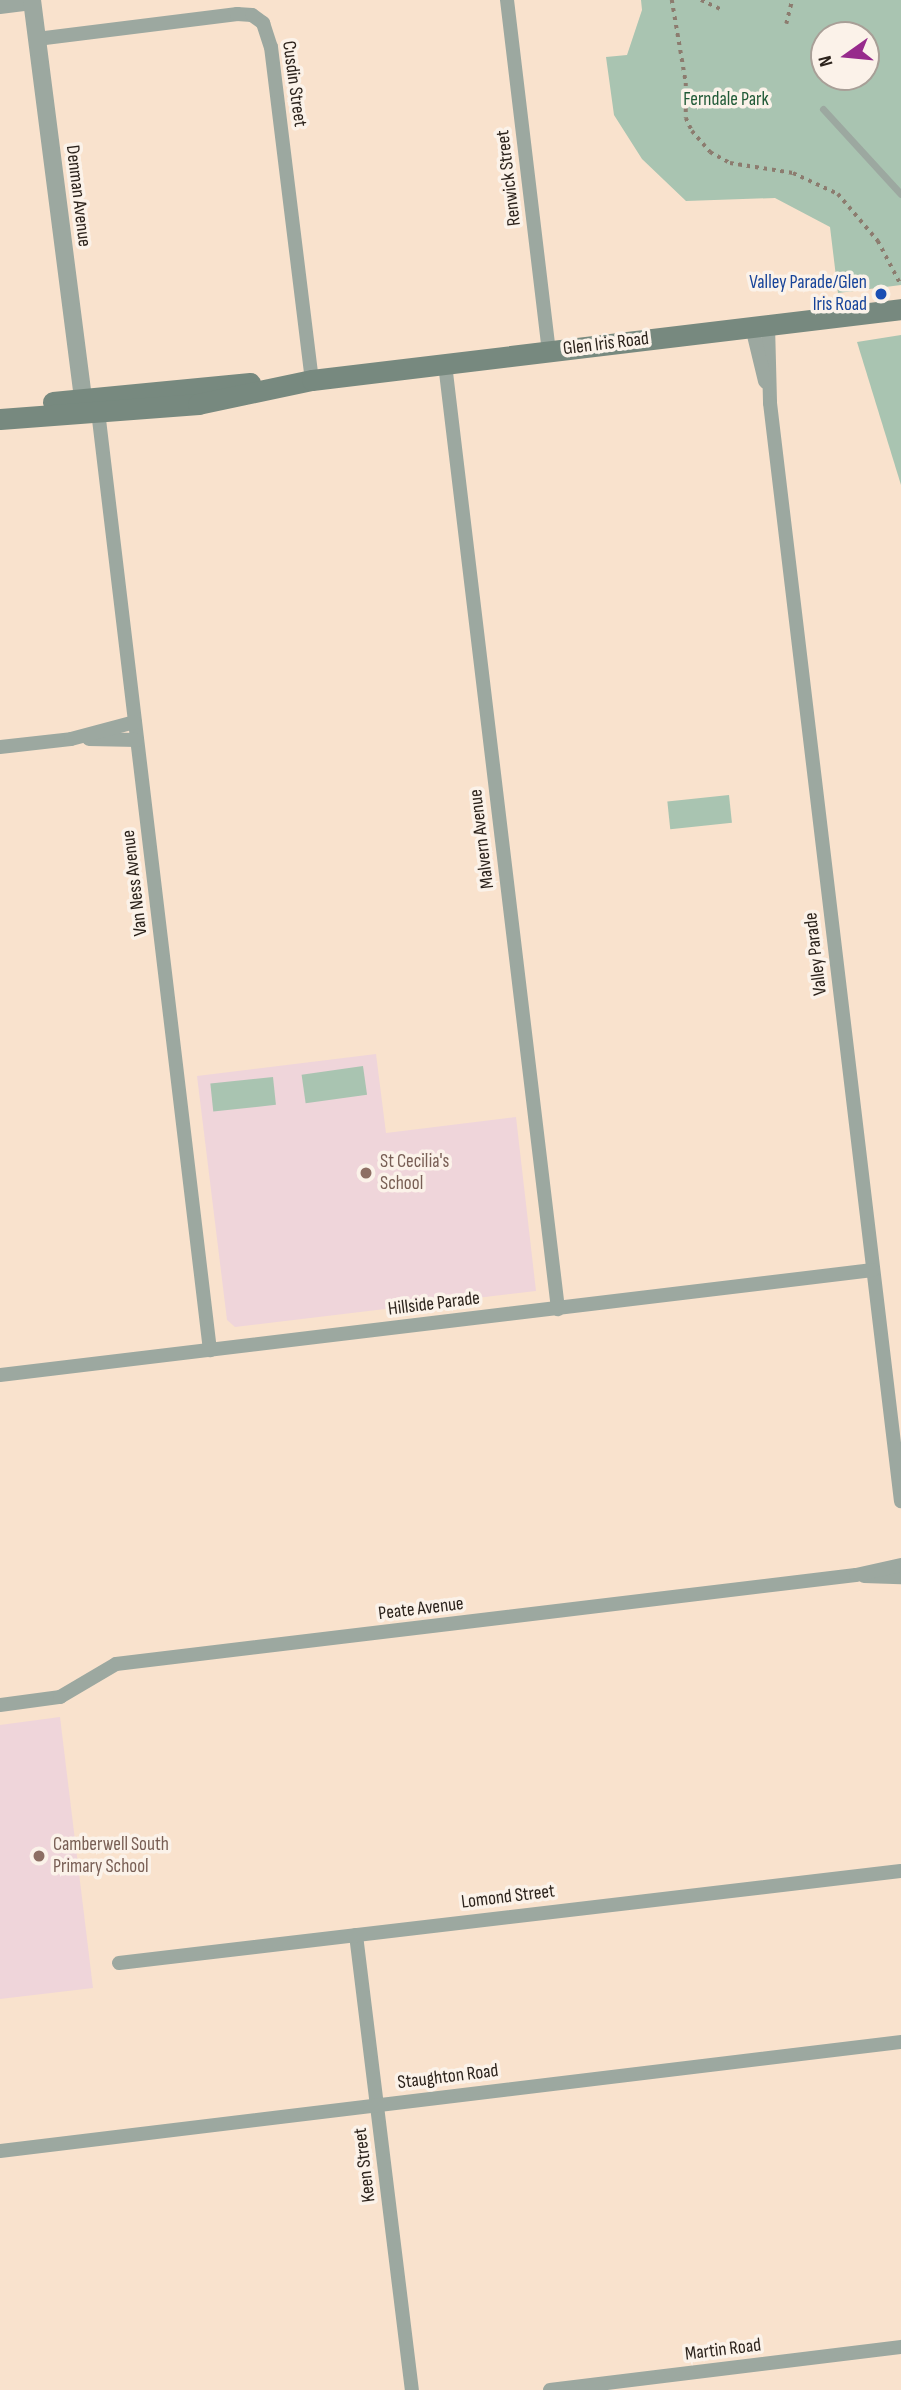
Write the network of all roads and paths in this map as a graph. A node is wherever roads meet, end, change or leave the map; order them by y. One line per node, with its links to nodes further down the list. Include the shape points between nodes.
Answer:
1 (507, 0): 16 (street, Renwick Street)
2 (672, 0): 13 (path, via 686,83 686,118 692,131 710,152 730,163 793,173 838,194 878,241)
3 (701, 0): 8 (path)
4 (792, 0): 9 (path)
5 (32, 2): 6 (street); 10 (street, Denman Avenue)
6 (0, 7)
7 (242, 7): 10 (street, Cusdin Street); 18 (street, Cusdin Street, via 258,18 269,37)
8 (722, 10)
9 (786, 24)
10 (37, 39): 19 (street, Denman Avenue)
11 (823, 109): 12 (lane)
12 (901, 194)
13 (901, 285)
14 (901, 309): 15 (main road, Glen Iris Road)
15 (760, 326): 16 (main road, Glen Iris Road); 26 (street, Valley Parade)
16 (549, 351): 17 (main road, Glen Iris Road)
17 (445, 364): 18 (main road, Glen Iris Road); 27 (street, Malvern Avenue)
18 (312, 380): 19 (main road, Glen Iris Road, via 186,386); 19 (main road, Glen Iris Road, via 198,404 142,408)
19 (91, 404): 20 (main road, Glen Iris Road); 21 (main road, Glen Iris Road, via 60,414); 22 (street, Van Ness Avenue)
20 (0, 413)
21 (0, 419)
22 (135, 722): 23 (street); 24 (street, Van Ness Avenue)
23 (71, 738): 24 (street); 25 (street)
24 (137, 740): 28 (street, Van Ness Avenue)
25 (0, 747)
26 (873, 1270): 27 (street, Hillside Parade); 30 (street, Valley Parade)
27 (558, 1309): 28 (street, Hillside Parade)
28 (210, 1350): 29 (street, Hillside Parade)
29 (0, 1375)
30 (901, 1501)
31 (901, 1565): 32 (street, Peate Avenue)
32 (856, 1575): 33 (street, Peate Avenue); 34 (street, Peate Avenue, via 116,1664 60,1697)
33 (901, 1577)
34 (0, 1705)
35 (901, 1871): 36 (street, Lomond Street)
36 (356, 1935): 37 (street, Lomond Street); 39 (street, Keen Street)
37 (119, 1963)
38 (901, 2042): 39 (street, Staughton Road)
39 (377, 2105): 40 (street, Staughton Road); 42 (street, Keen Street)
40 (0, 2151)
41 (901, 2347): 43 (street, Martin Road)
42 (412, 2390)
43 (550, 2390)

